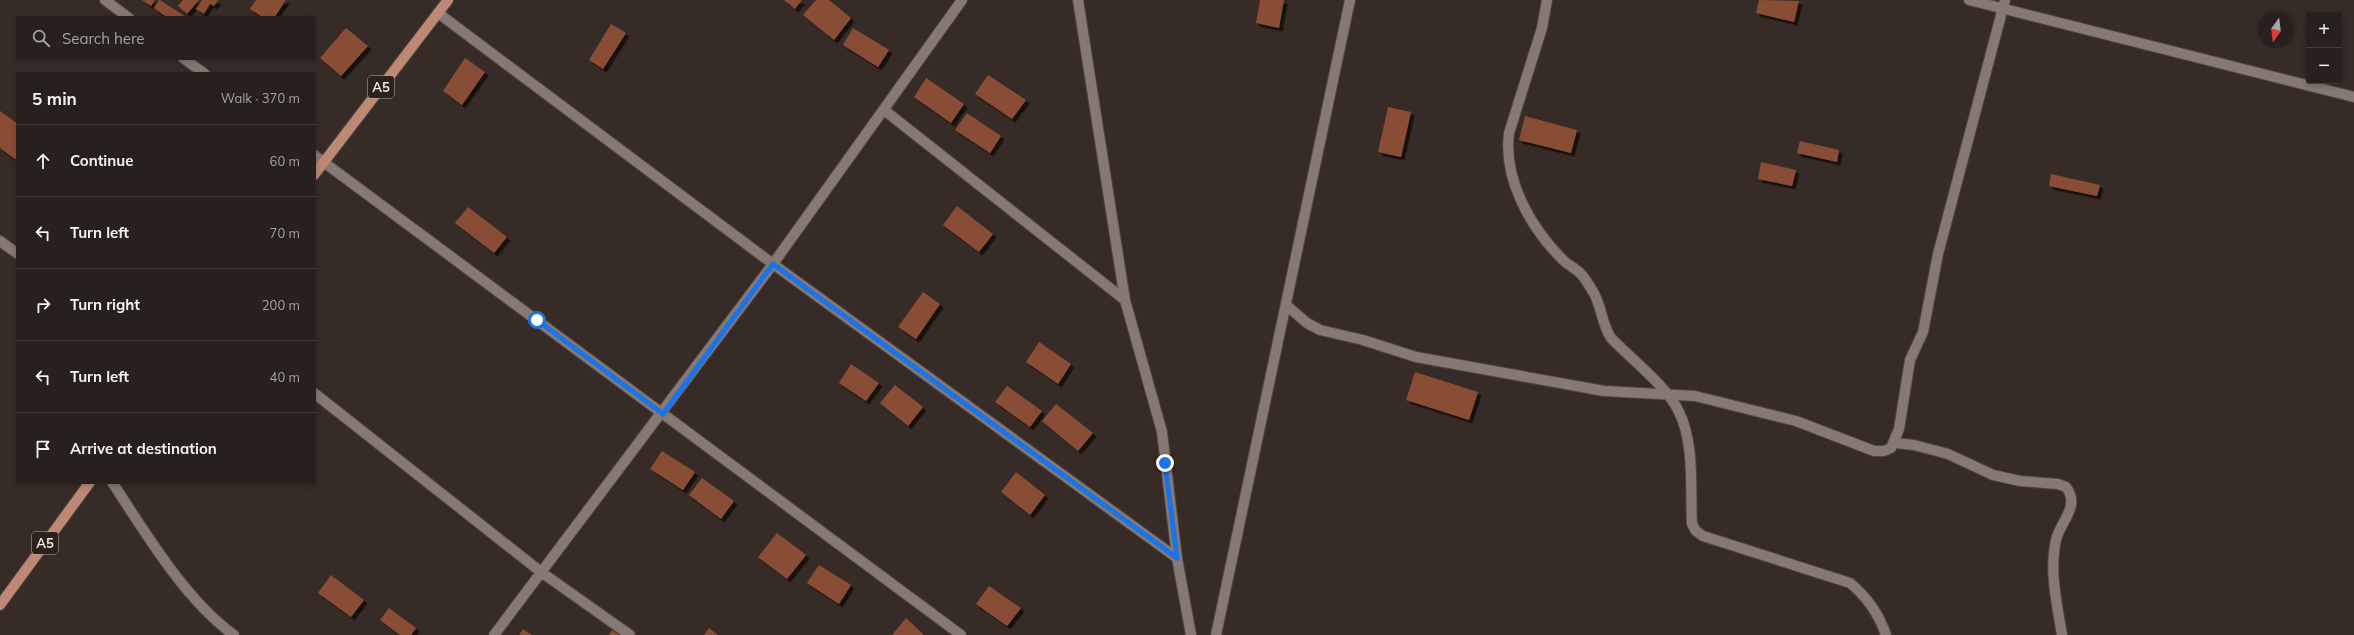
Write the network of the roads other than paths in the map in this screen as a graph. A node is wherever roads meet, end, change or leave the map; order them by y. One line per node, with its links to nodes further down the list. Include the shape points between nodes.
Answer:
1 (105, 0): 10 (street)
2 (448, 0): 9 (main road, A5)
3 (962, 0): 14 (street)
4 (1078, 0): 21 (street)
5 (1350, 0): 22 (street)
6 (1547, 0): 23 (street, via 1542,28 1509,133 1507,151 1516,189 1539,233 1563,261 1580,274 1594,292 1604,328 1611,338)
7 (1970, 0): 8 (street)
8 (2004, 4): 13 (street); 26 (street, via 1938,254 1923,332 1910,360)
9 (438, 13): 16 (main road, A5); 20 (street)
10 (126, 16)
11 (186, 60): 12 (street)
12 (202, 72)
13 (2354, 97)
14 (884, 110): 20 (street); 21 (street)
15 (316, 156): 16 (street)
16 (324, 162): 17 (main road, A5); 25 (street)
17 (316, 172)
18 (0, 241): 19 (street)
19 (16, 253)
20 (773, 264): 25 (street); 29 (street)
21 (1125, 300): 29 (street, via 1162,432)
22 (1286, 305): 23 (street, via 1307,324 1320,330 1363,340 1416,358 1604,391); 37 (street)
23 (1667, 394): 26 (street, via 1695,396 1796,421 1874,451 1884,451); 38 (street, via 1679,411 1684,426 1688,445 1692,524 1696,531 1712,540 1850,583 1868,600 1878,615)
24 (316, 395): 30 (street)
25 (663, 414): 30 (street); 35 (street)
26 (1895, 443): 39 (street, via 1948,454 1993,475 2066,487 2070,492 2071,505 2056,539 2053,558)
27 (89, 484): 31 (main road, A5)
28 (113, 484): 32 (street, via 197,601 220,625)
29 (1177, 558): 36 (street)
30 (542, 572): 33 (street); 34 (street)
31 (0, 605)
32 (234, 635)
33 (494, 635)
34 (630, 635)
35 (961, 635)
36 (1191, 635)
37 (1216, 635)
38 (1886, 635)
39 (2062, 635)

